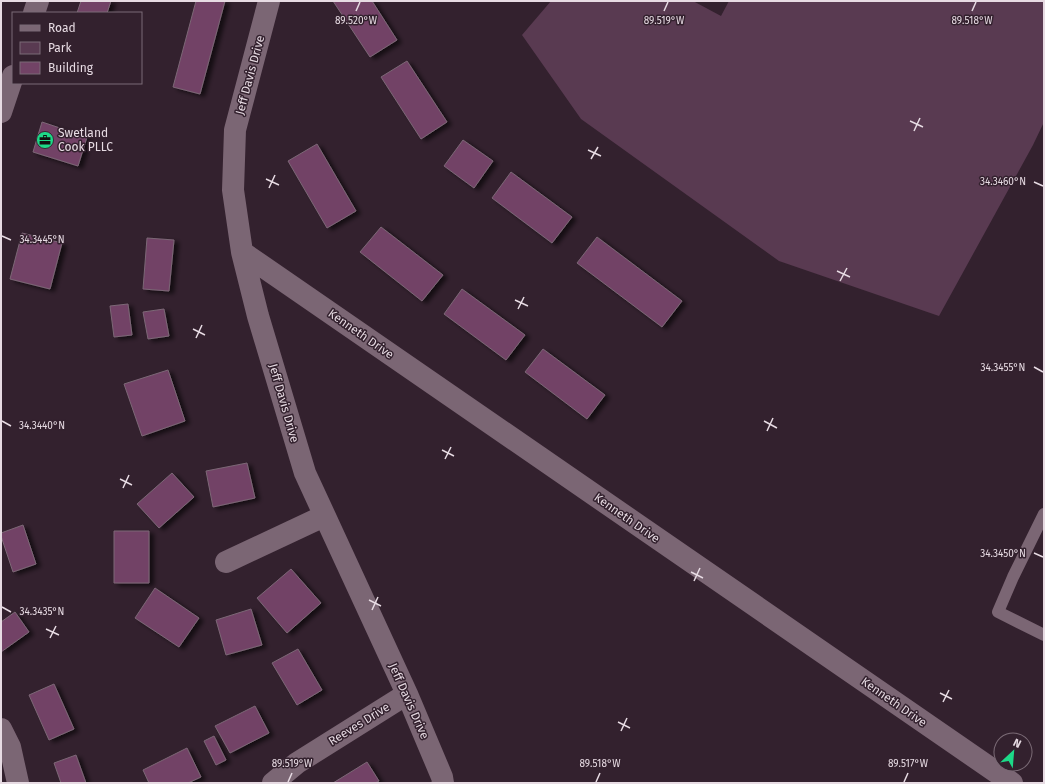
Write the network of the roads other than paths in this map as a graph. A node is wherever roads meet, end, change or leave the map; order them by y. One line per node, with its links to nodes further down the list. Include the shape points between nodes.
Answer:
1 (38, 1): 3 (street)
2 (269, 1): 6 (street, Jeff Davis Drive, via 235,130 233,190)
3 (34, 12)
4 (12, 79): 5 (street)
5 (1, 112)
6 (242, 252): 8 (street, Jeff Davis Drive, via 258,316 305,473); 16 (street, Kenneth Drive)
7 (1044, 514): 10 (lane, via 998,612)
8 (324, 516): 9 (street); 11 (street, Jeff Davis Drive)
9 (226, 562)
10 (1044, 635)
11 (407, 694): 14 (street, Reeves Drive, via 297,763); 15 (street, Jeff Davis Drive, via 442,777)
12 (1, 729): 13 (street, via 10,746)
13 (18, 783)
14 (273, 783)
15 (442, 783)
16 (1012, 783)

